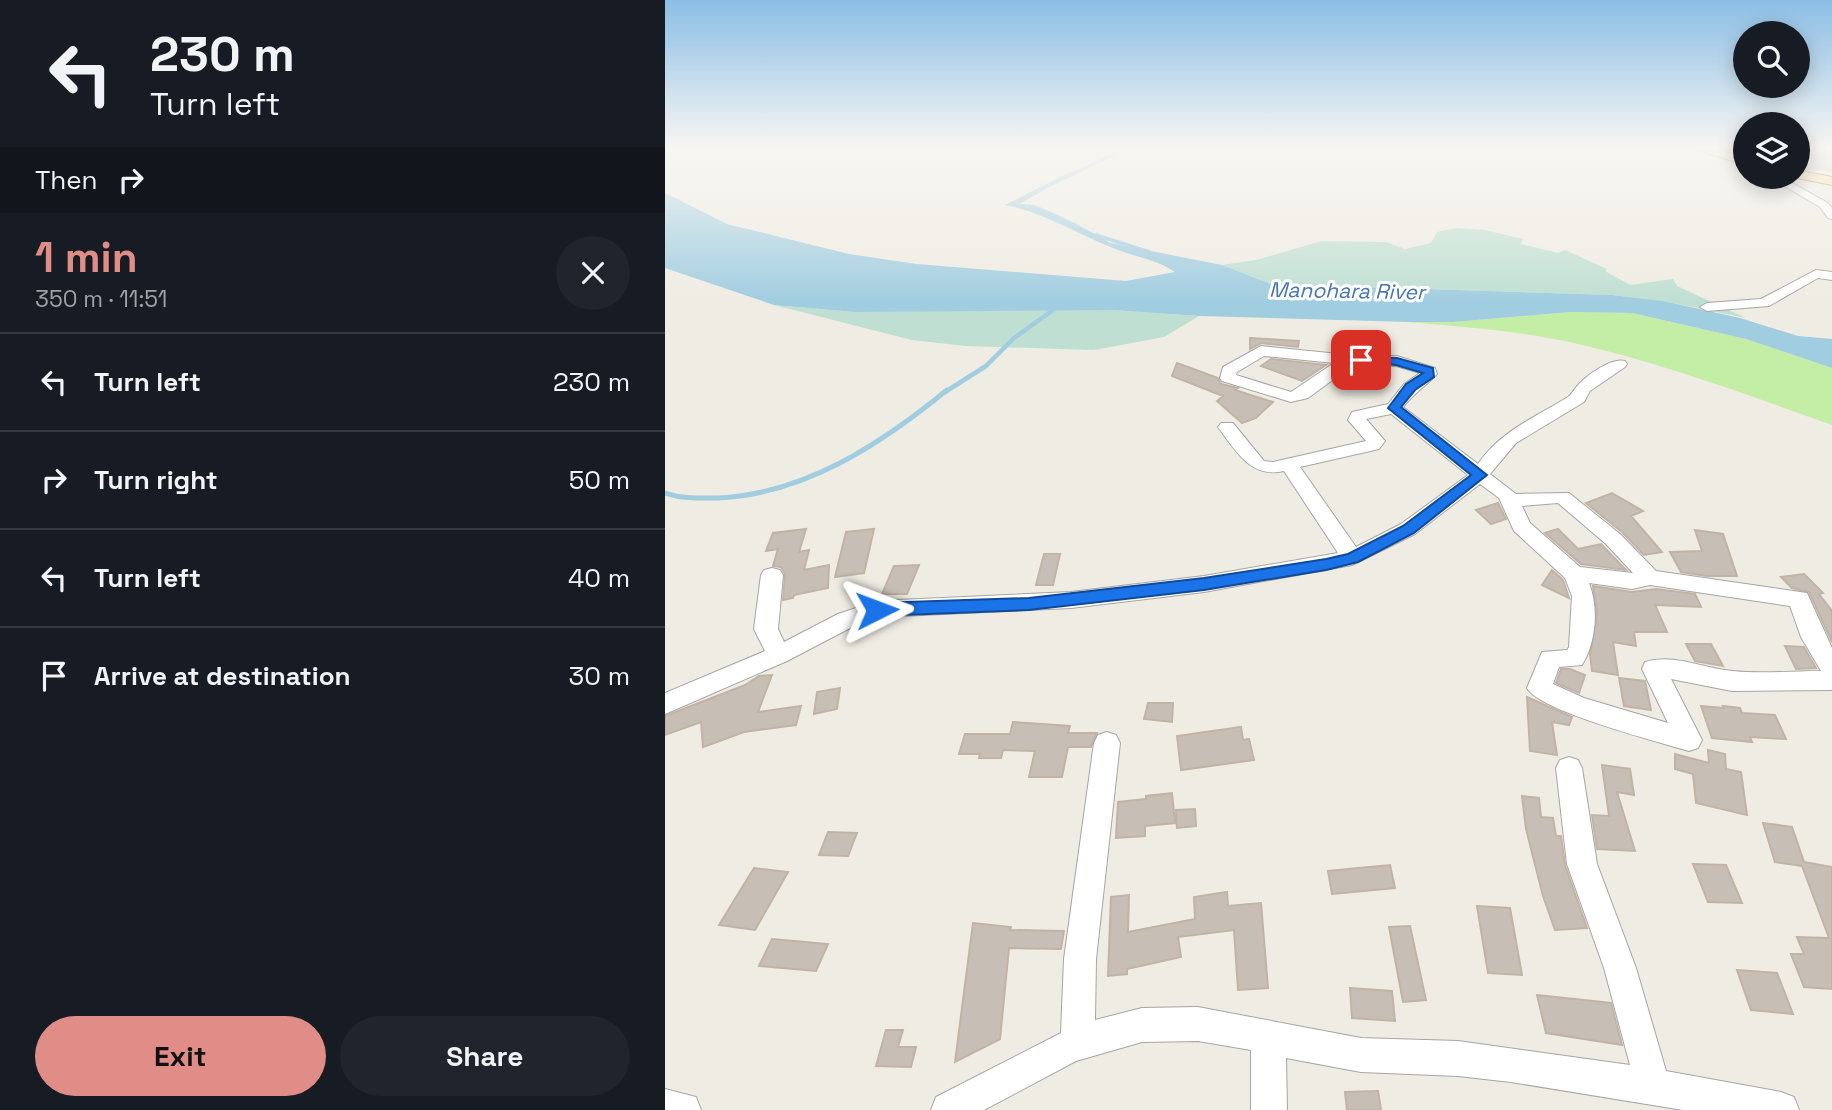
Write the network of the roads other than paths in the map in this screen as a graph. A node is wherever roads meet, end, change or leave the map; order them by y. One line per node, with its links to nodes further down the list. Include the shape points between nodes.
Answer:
1 (1811, 199): 2 (street)
2 (1832, 216)
3 (1828, 273): 4 (street, via 1763,303)
4 (1707, 307)
5 (1349, 360): 5 (street, via 1261,351 1229,370 1228,378 1291,397); 7 (street, via 1397,361 1429,371)
6 (1619, 364): 10 (street, via 1584,388 1578,398 1489,457)
7 (1394, 408): 9 (street, via 1358,416 1376,442 1373,445); 10 (street)
8 (1227, 428): 9 (street, via 1258,465)
9 (1288, 464): 12 (street)
10 (1480, 475): 11 (street); 12 (street, via 1408,529)
11 (1510, 501): 13 (street, via 1521,526); 15 (street, via 1562,496)
12 (1352, 558): 16 (street, via 1204,584 1070,600 877,610 822,630)
13 (1574, 574): 15 (street, via 1632,581); 18 (street, via 1583,596 1581,648 1574,659 1550,658 1539,688 1577,706 1689,740 1654,668 1732,681)
14 (772, 575): 16 (street, via 766,629)
15 (1650, 578): 17 (street, via 1799,599 1813,637)
16 (779, 655): 19 (street)
17 (1832, 668)
18 (1832, 680)
19 (665, 704)
20 (1107, 743): 23 (street, via 1080,959)
21 (1569, 768): 24 (street, via 1582,864 1620,968)
22 (1268, 1037): 23 (street, via 1223,1025 1183,1023 1144,1025); 24 (street, via 1362,1055 1470,1059); 28 (street)
23 (1079, 1043): 27 (street, via 1020,1068)
24 (1653, 1086): 29 (street)
25 (665, 1107): 26 (street)
26 (683, 1110)
27 (950, 1110)
28 (1269, 1110)
29 (1781, 1110)

